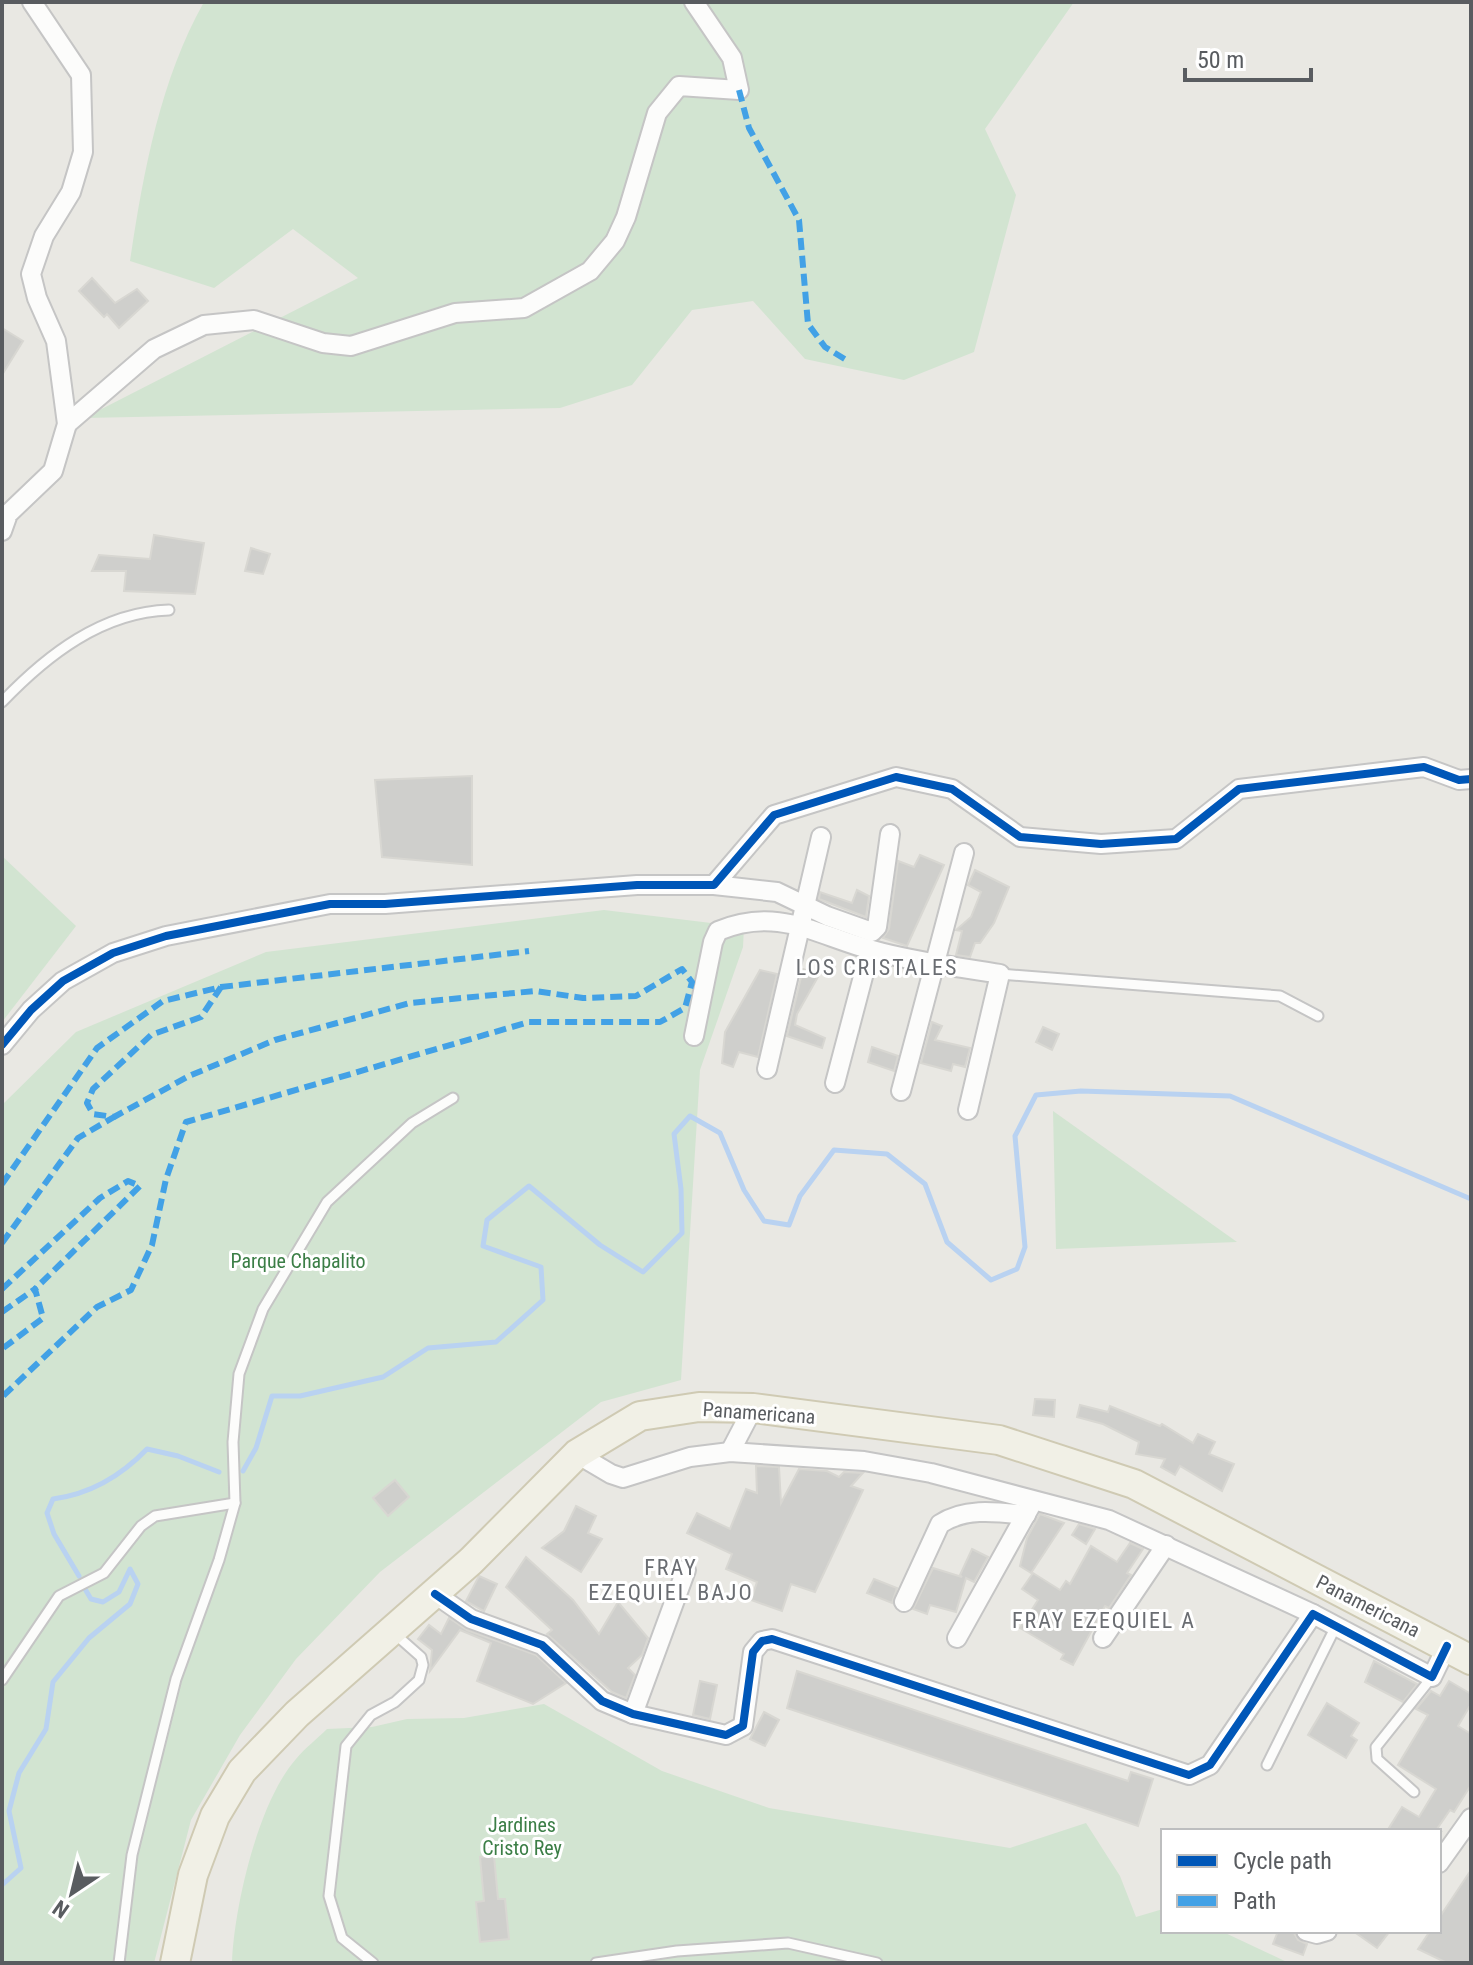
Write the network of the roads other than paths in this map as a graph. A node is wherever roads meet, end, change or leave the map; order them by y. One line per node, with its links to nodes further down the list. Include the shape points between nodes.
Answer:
1 (32, 2): 3 (street, via 81,75 83,152 71,192 44,236 31,274 56,341)
2 (694, 2): 3 (street, via 732,58 739,90 679,86 664,100 626,217 615,241 590,271 524,308 455,313 351,346 323,343 254,320 204,325 154,349)
3 (67, 424): 4 (street, via 53,471 8,514)
4 (2, 531)
5 (169, 610): 6 (lane, via 129,613 108,623 31,672)
6 (2, 702)
7 (1471, 779): 11 (street, via 1424,767 1239,789 1176,839 1101,844 1020,837 952,789 896,777 774,815)
8 (890, 834): 12 (street, via 875,931)
9 (821, 837): 12 (street)
10 (964, 853): 14 (street)
11 (714, 885): 12 (street, via 777,892); 18 (street, via 330,904 166,936 113,953 63,981)
12 (803, 914): 13 (street); 17 (street, via 718,931); 19 (street)
13 (870, 950): 14 (street); 20 (street)
14 (936, 964): 15 (street); 21 (street)
15 (1000, 974): 16 (lane, via 1280,996); 23 (street)
16 (1318, 1016)
17 (694, 1036)
18 (2, 1045)
19 (767, 1069)
20 (835, 1083)
21 (901, 1091)
22 (453, 1098): 27 (lane, via 412,1123 327,1202 263,1309 239,1374)
23 (968, 1110)
24 (753, 1408): 25 (street); 26 (main road, Panamericana, via 699,1407 640,1416); 38 (main road, Panamericana, via 999,1440 1134,1484)
25 (730, 1452): 26 (street, via 690,1457 623,1478); 28 (street, via 864,1461 931,1473)
26 (577, 1454): 31 (main road, Panamericana)
27 (235, 1503): 40 (lane, via 155,1516 141,1526 104,1573 59,1596); 46 (lane, via 172,1693 132,1855)
28 (1030, 1508): 29 (street, via 1109,1520); 32 (street, via 964,1514 940,1524); 36 (street)
29 (1166, 1545): 33 (street); 37 (street)
30 (686, 1570): 41 (street)
31 (435, 1594): 35 (main road, Panamericana); 41 (street, via 471,1619 542,1645 602,1701)
32 (904, 1602)
33 (1313, 1614): 34 (street); 41 (street, via 1210,1765 1189,1775 772,1639 753,1652 743,1726 735,1733)
34 (1336, 1626): 39 (street); 42 (lane)
35 (391, 1631): 47 (main road, Panamericana, via 242,1771 215,1816 193,1875); 48 (lane, via 421,1657 423,1665 419,1680 371,1715 346,1746 329,1896 342,1938)
36 (957, 1638)
37 (1103, 1638)
38 (1459, 1653): 39 (street)
39 (1432, 1677): 43 (lane, via 1376,1747 1377,1759)
40 (2, 1680)
41 (633, 1714)
42 (1267, 1765)
43 (1414, 1792)
44 (1471, 1818): 45 (street)
45 (1441, 1860)
46 (119, 1963)
47 (175, 1963)
48 (373, 1963)
49 (596, 1963): 50 (lane, via 788,1943)
50 (877, 1963)

